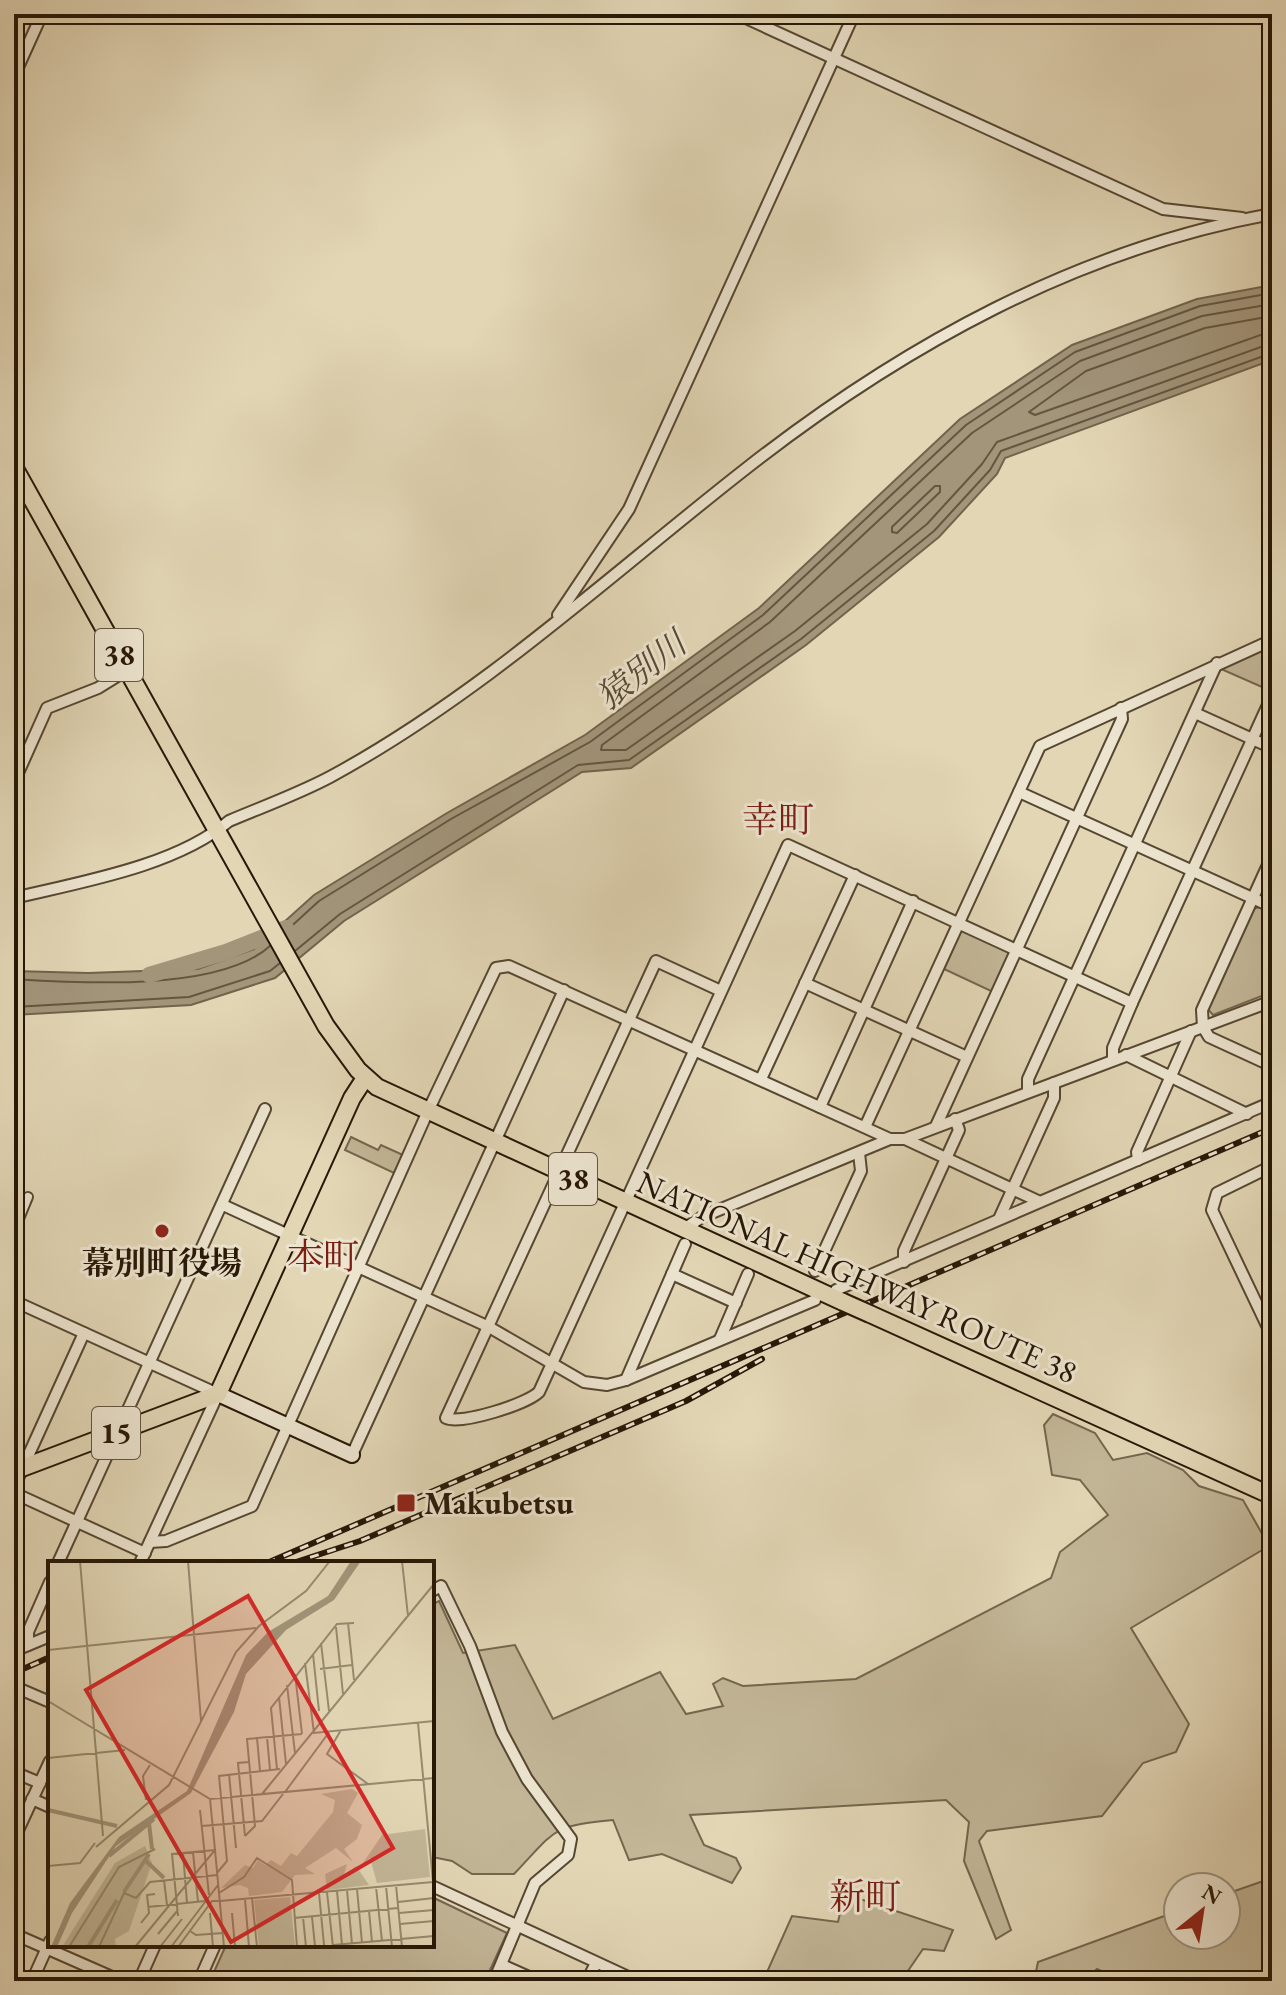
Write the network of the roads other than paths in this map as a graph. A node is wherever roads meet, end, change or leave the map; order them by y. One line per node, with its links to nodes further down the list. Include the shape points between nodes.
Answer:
1 (42, 14): 5 (street)
2 (737, 14): 4 (street)
3 (854, 14): 4 (street)
4 (834, 59): 7 (street, via 1163,209); 9 (street, via 629,509)
5 (14, 76)
6 (1272, 214): 7 (street)
7 (1248, 219): 9 (street, via 1070,273 907,356 747,468)
8 (14, 467): 12 (main road, NATIONAL HIGHWAY ROUTE 38 / 38)
9 (552, 623): 21 (street, via 474,684 389,740 329,777 229,821)
10 (1272, 640): 11 (street)
11 (1217, 663): 14 (street); 15 (street)
12 (127, 670): 18 (street, via 47,708); 21 (main road, NATIONAL HIGHWAY ROUTE 38 / 38)
13 (1272, 696): 16 (street)
14 (1121, 708): 19 (street, via 1040,746); 20 (street, via 1122,719)
15 (1195, 713): 16 (street); 22 (street)
16 (1253, 739): 17 (street); 24 (street)
17 (1272, 748)
18 (14, 782)
19 (1019, 792): 20 (street); 30 (street)
20 (1077, 817): 22 (street); 31 (street)
21 (219, 838): 26 (street); 49 (main road, NATIONAL HIGHWAY ROUTE 38 / 38, via 326,1026)
22 (1135, 844): 24 (street); 32 (street)
23 (1272, 856): 27 (street)
24 (1194, 871): 27 (street); 37 (street)
25 (855, 875): 28 (street); 33 (street); 35 (street, via 788,845)
26 (14, 898)
27 (1253, 898): 29 (street); 40 (street, via 1202,1010)
28 (913, 901): 30 (street); 38 (street)
29 (1272, 907)
30 (959, 923): 31 (street); 41 (street)
31 (1017, 949): 32 (street); 45 (street)
32 (1074, 975): 37 (street); 52 (street, via 1028,1079)
33 (805, 983): 38 (street); 50 (street)
34 (564, 990): 39 (street); 56 (street, via 509,966 496,968); 63 (street)
35 (721, 991): 39 (street, via 656,961); 43 (street)
36 (1272, 1001): 40 (street)
37 (1132, 1003): 46 (street)
38 (864, 1010): 41 (street); 54 (street)
39 (629, 1020): 43 (street); 68 (street)
40 (1203, 1027): 42 (street); 47 (street, via 1209,1037)
41 (909, 1031): 45 (street); 60 (street)
42 (1191, 1031): 44 (street); 48 (street)
43 (695, 1050): 50 (street); 72 (street)
44 (1126, 1055): 46 (street); 48 (street)
45 (967, 1057): 59 (street)
46 (1113, 1060): 51 (street)
47 (1272, 1066)
48 (1171, 1077): 57 (street); 66 (street)
49 (365, 1078): 56 (main road, NATIONAL HIGHWAY ROUTE 38 / 38); 76 (main road)
50 (761, 1079): 54 (street)
51 (1054, 1083): 52 (street); 69 (street, via 1054,1098)
52 (1028, 1092): 58 (street)
53 (1272, 1102): 57 (street)
54 (820, 1107): 60 (street)
55 (265, 1109): 73 (street)
56 (428, 1111): 63 (main road, NATIONAL HIGHWAY ROUTE 38 / 38); 79 (street)
57 (1247, 1114): 66 (street)
58 (955, 1119): 59 (street); 65 (street, via 959,1130)
59 (936, 1126): 62 (street)
60 (865, 1127): 61 (street)
61 (890, 1139): 62 (street); 64 (street)
62 (905, 1139): 65 (street)
63 (493, 1143): 68 (main road, NATIONAL HIGHWAY ROUTE 38 / 38); 83 (street)
64 (859, 1153): 77 (street, via 730,1205); 80 (street, via 861,1171)
65 (946, 1159): 69 (street); 78 (street, via 904,1251)
66 (1138, 1160): 71 (street)
67 (1272, 1166): 90 (street, via 1217,1193 1212,1210)
68 (560, 1173): 72 (main road, NATIONAL HIGHWAY ROUTE 38 / 38); 88 (street)
69 (1012, 1189): 71 (street); 74 (street)
70 (28, 1197): 75 (street)
71 (1038, 1201): 74 (street)
72 (625, 1203): 77 (main road, NATIONAL HIGHWAY ROUTE 38 / 38); 93 (street)
73 (223, 1205): 76 (street); 92 (street)
74 (999, 1219): 78 (street)
75 (14, 1231)
76 (290, 1235): 79 (street); 95 (main road)
77 (684, 1236): 81 (street); 84 (main road, NATIONAL HIGHWAY ROUTE 38 / 38)
78 (904, 1262): 84 (street)
79 (358, 1266): 83 (street); 96 (street)
80 (815, 1271)
81 (672, 1274): 86 (street); 94 (street)
82 (748, 1274): 86 (street)
83 (424, 1296): 88 (street); 98 (street)
84 (840, 1296): 102 (main road, NATIONAL HIGHWAY ROUTE 38 / 38, bridge)
85 (815, 1300): 91 (street)
86 (736, 1303): 91 (street)
87 (15, 1305): 89 (street)
88 (489, 1327): 93 (street); 93 (street, via 446,1418 455,1422 532,1399)
89 (84, 1333): 92 (street); 99 (street)
90 (1272, 1336)
91 (720, 1339): 94 (street)
92 (149, 1362): 95 (street); 97 (street)
93 (552, 1364): 94 (street, via 596,1385)
94 (626, 1380)
95 (218, 1394): 96 (main road); 97 (main road, 15); 104 (street)
96 (287, 1425): 98 (main road); 104 (street, via 252,1506 166,1541)
97 (120, 1432): 99 (main road, 15); 103 (street)
98 (352, 1455)
99 (18, 1469): 100 (street)
100 (14, 1487)
101 (14, 1493): 103 (street)
102 (1272, 1496)
103 (76, 1522): 105 (street); 106 (street)
104 (150, 1542): 105 (street)
105 (142, 1558)
106 (59, 1561)
107 (48, 1587): 110 (street, via 28,1632)
108 (434, 1590): 121 (street, via 441,1586 527,1779 571,1839 568,1855 535,1883)
109 (48, 1637): 110 (street)
110 (28, 1645): 111 (street)
111 (14, 1651)
112 (14, 1693): 113 (street, via 22,1690)
113 (48, 1701)
114 (48, 1765): 116 (street)
115 (14, 1772): 116 (street)
116 (40, 1783): 117 (street)
117 (32, 1799): 118 (street); 119 (street)
118 (48, 1806)
119 (14, 1839)
120 (434, 1887): 121 (street)
121 (518, 1928): 127 (street); 128 (street)
122 (14, 1934): 123 (street)
123 (48, 1945): 129 (street)
124 (52, 1947): 130 (street)
125 (154, 1947): 131 (street)
126 (214, 1947): 132 (street)
127 (596, 1963): 135 (street); 136 (street)
128 (502, 1965): 133 (street); 134 (street)
129 (32, 1981)
130 (121, 1981)
131 (139, 1981)
132 (199, 1981)
133 (494, 1981)
134 (538, 1981)
135 (587, 1981)
136 (637, 1981)

